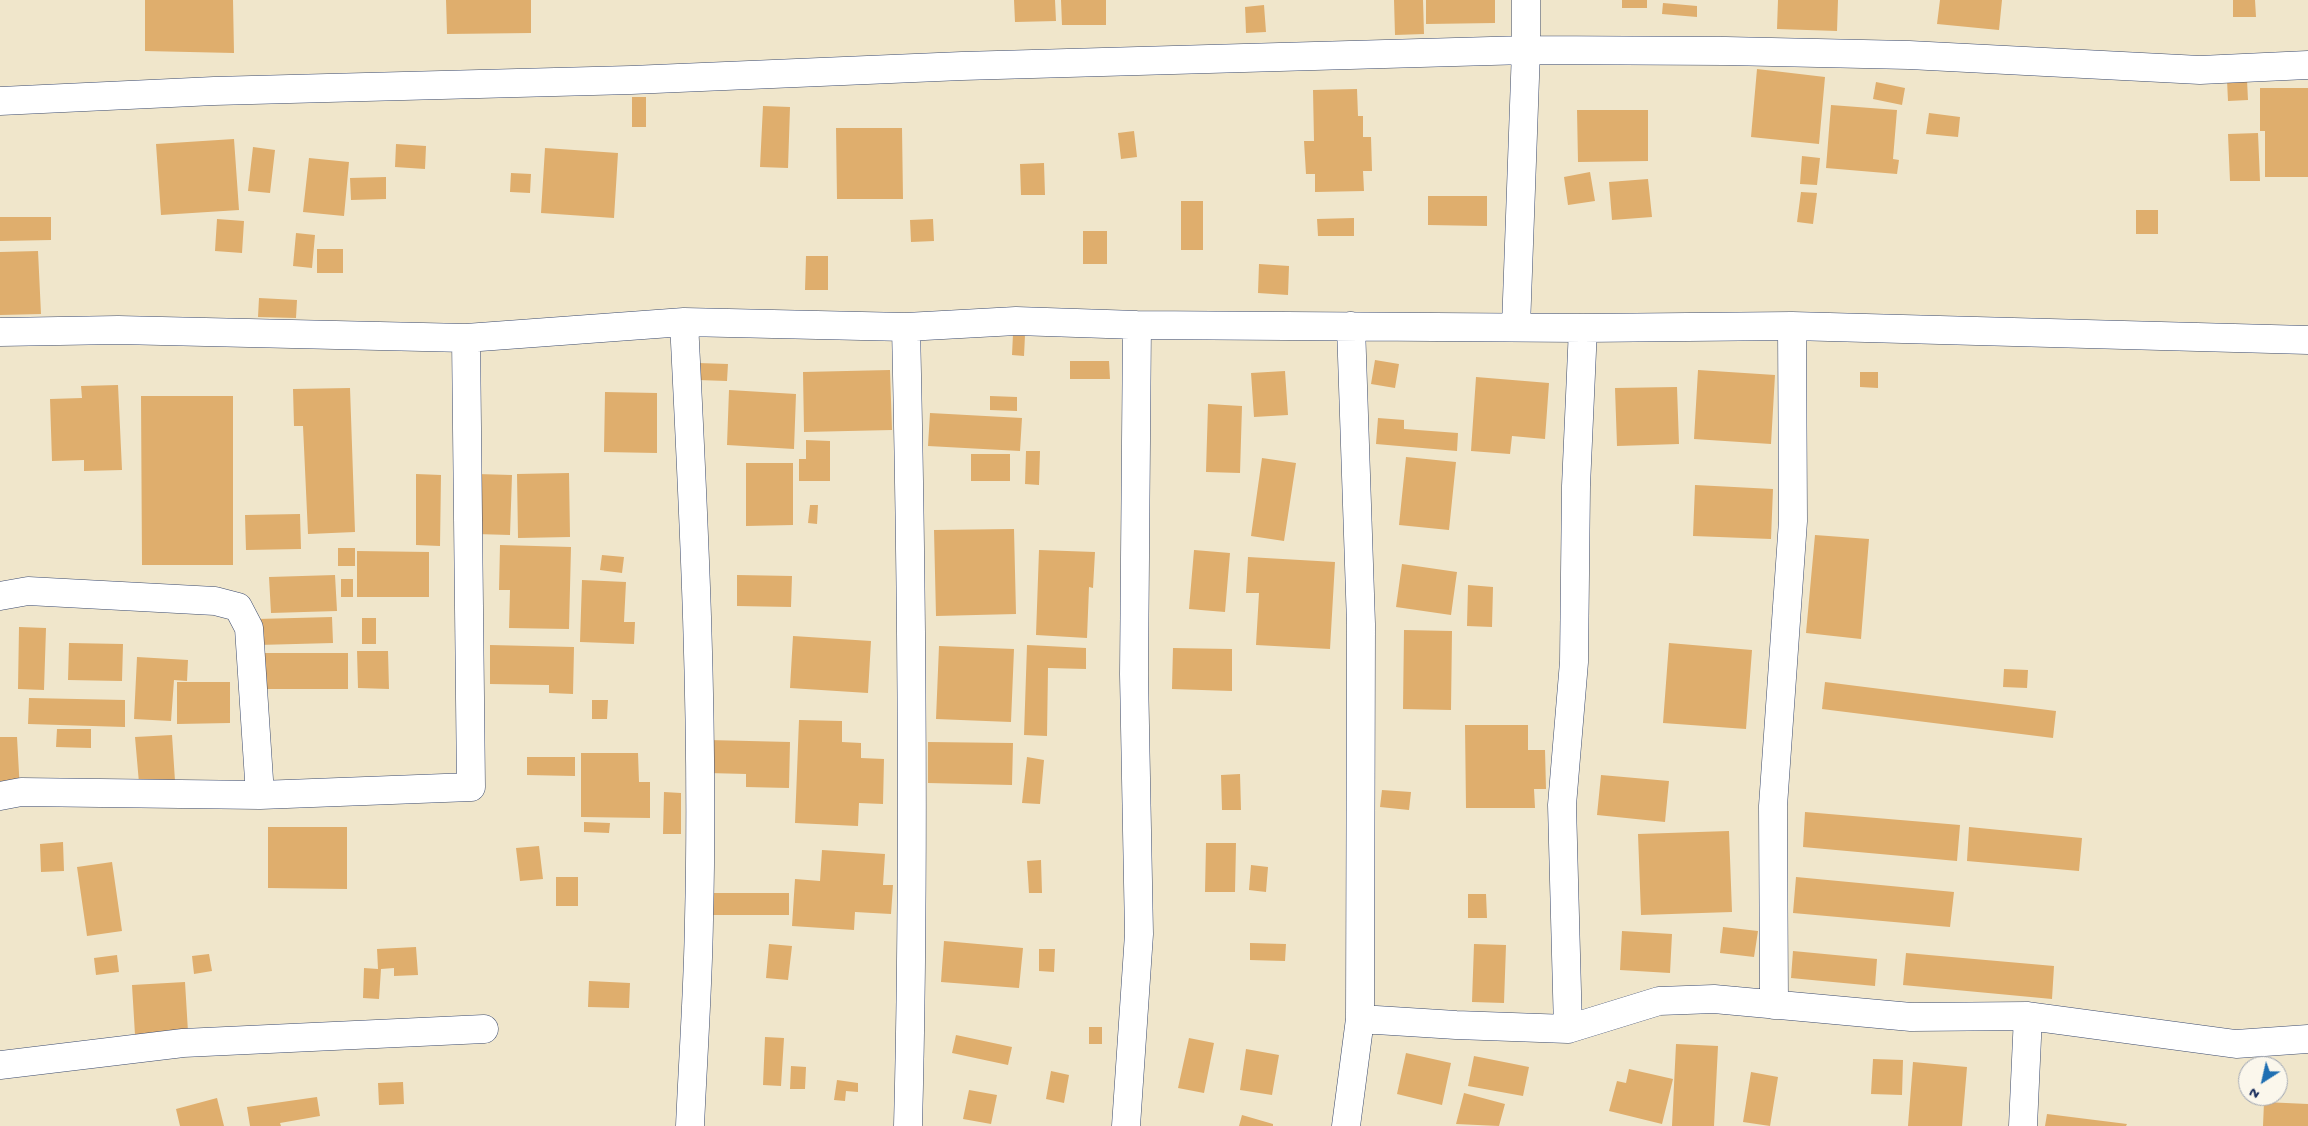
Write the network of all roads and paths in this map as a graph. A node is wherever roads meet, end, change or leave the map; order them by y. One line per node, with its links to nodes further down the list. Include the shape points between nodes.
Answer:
1 (1526, 0): 2 (street)
2 (1526, 50): 3 (street, via 1909,55 2200,70); 4 (street, via 962,66); 10 (street)
3 (2308, 65)
4 (0, 101)
5 (684, 322): 9 (street); 13 (street); 25 (street, via 695,530 699,720 699,920)
6 (1137, 325): 7 (street); 9 (street, via 1016,321); 27 (street, via 1134,674 1139,934)
7 (1351, 326): 10 (street); 20 (street, via 1361,624)
8 (1792, 326): 11 (street); 14 (street); 18 (street, via 1793,521 1773,806)
9 (906, 327): 26 (street, via 912,588 912,960)
10 (1516, 327): 11 (street)
11 (1583, 328): 22 (street, via 1576,486 1574,662 1562,805)
12 (0, 332): 13 (street, via 118,330)
13 (466, 338): 16 (street, via 470,787)
14 (2308, 340)
15 (0, 596): 16 (street, via 28,591 216,601 238,607 249,628)
16 (260, 795): 17 (street, via 21,792)
17 (0, 796)
18 (1774, 1005): 19 (street, via 1911,1017); 22 (street, via 1714,999 1660,1000)
19 (2028, 1016): 23 (street, via 2236,1044); 29 (street)
20 (1360, 1020): 22 (street); 28 (street)
21 (484, 1029): 24 (street, via 183,1043)
22 (1568, 1029)
23 (2308, 1039)
24 (0, 1066)
25 (690, 1126)
26 (908, 1126)
27 (1126, 1126)
28 (1346, 1126)
29 (2022, 1126)

